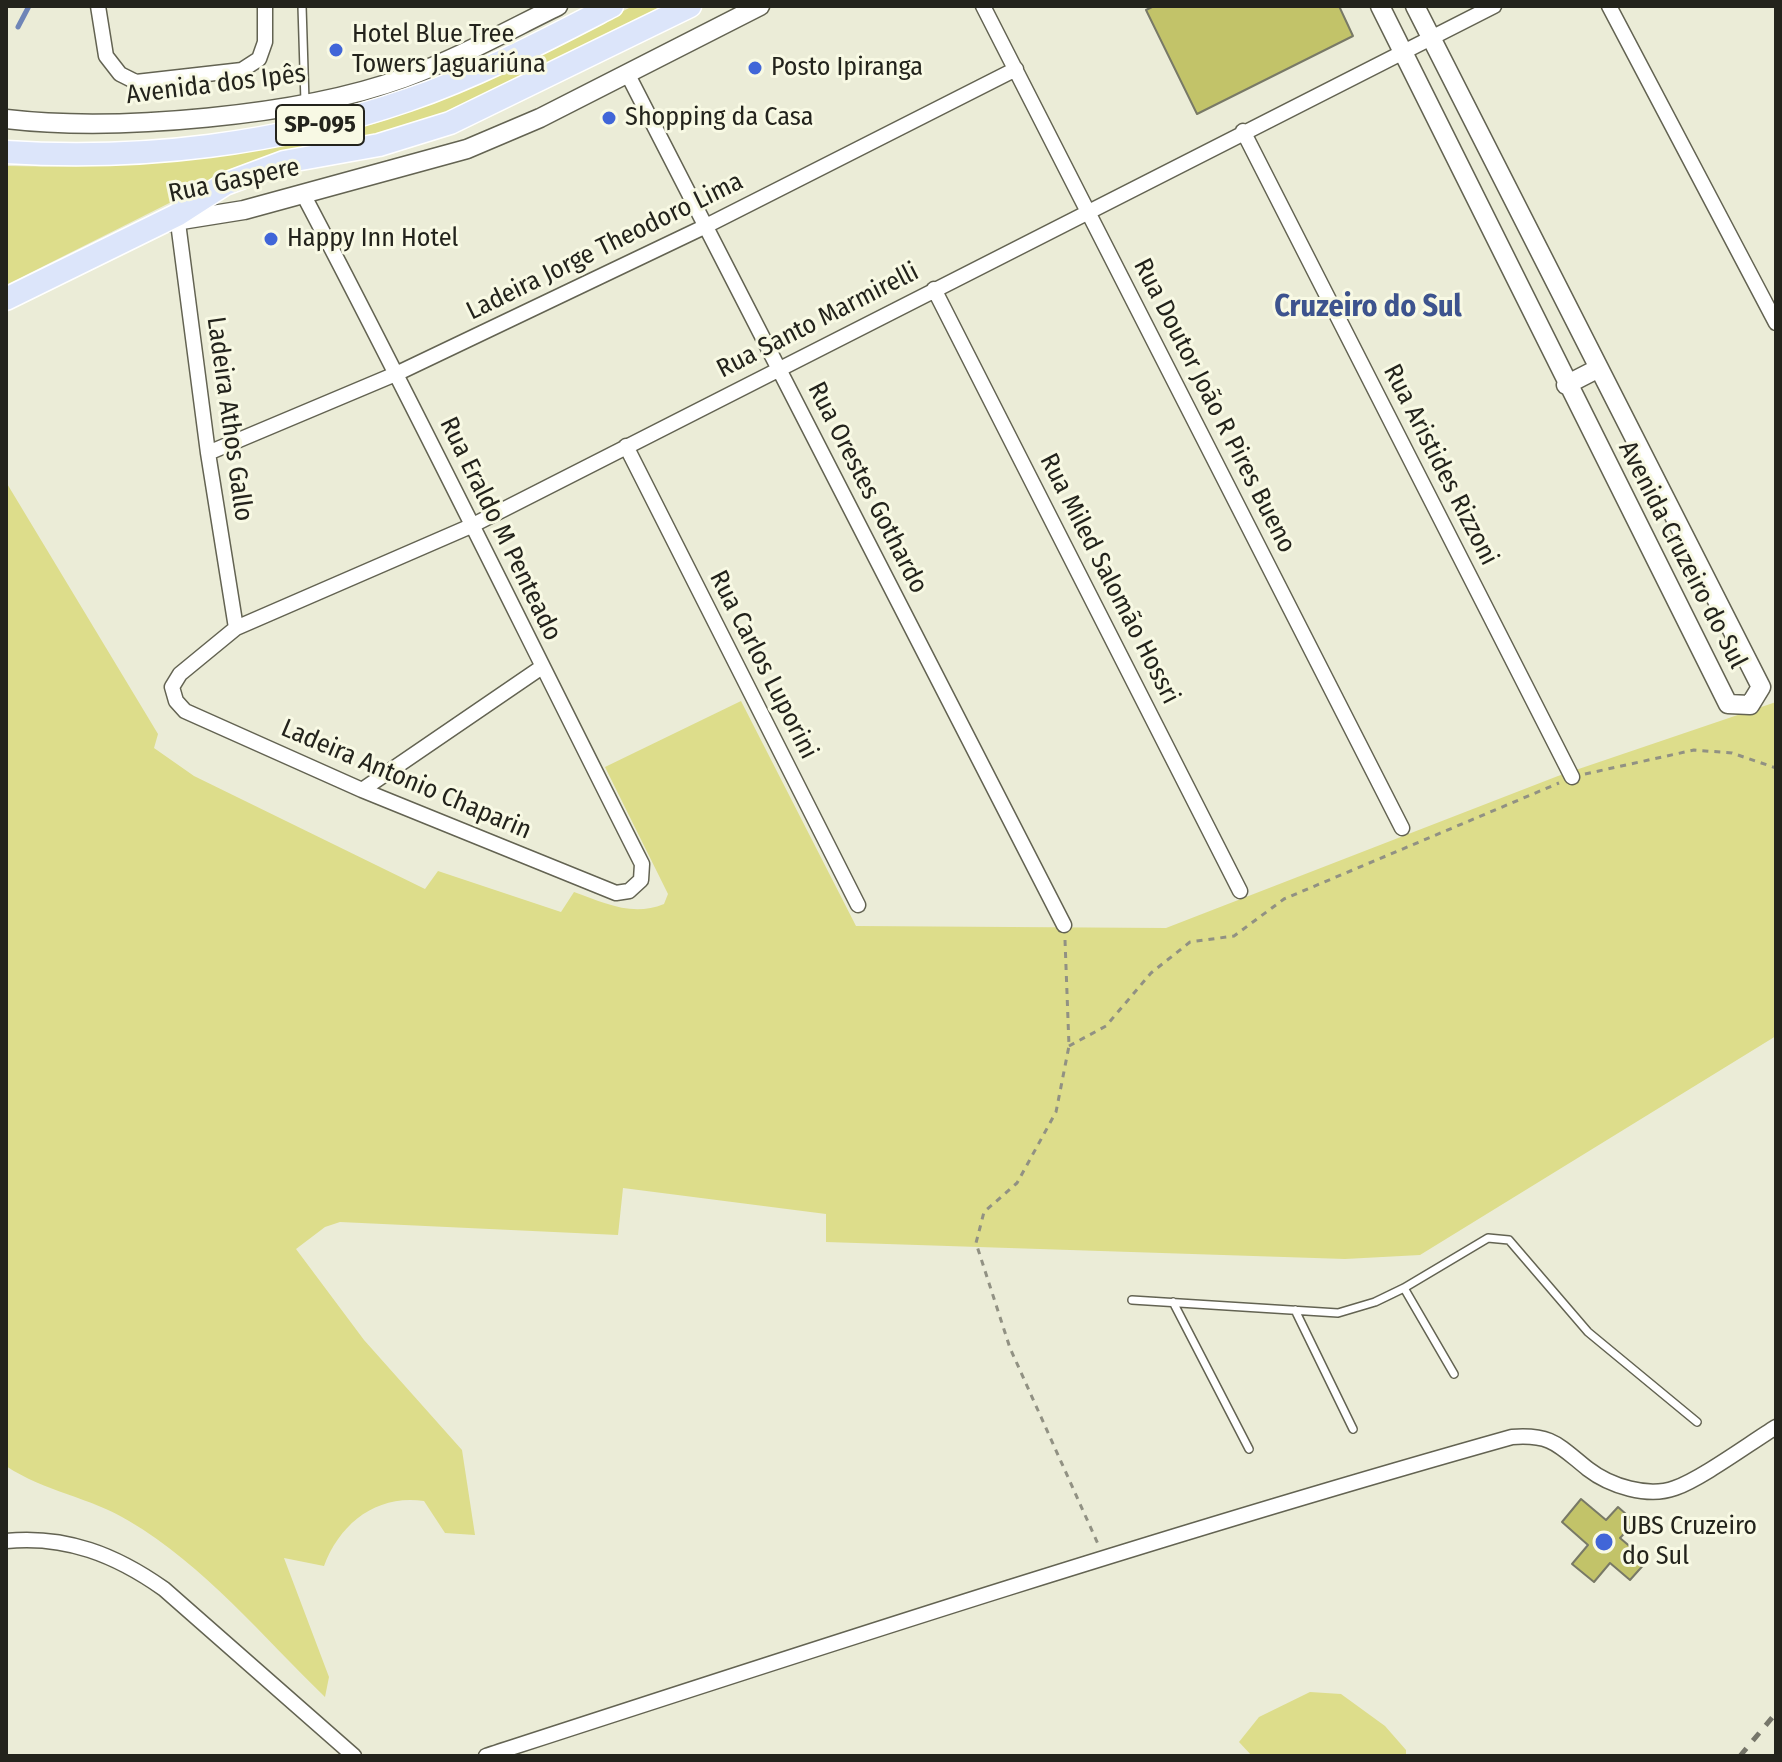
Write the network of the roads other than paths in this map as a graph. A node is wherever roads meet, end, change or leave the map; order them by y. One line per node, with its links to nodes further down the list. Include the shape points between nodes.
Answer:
1 (98, 6): 2 (street, via 106,56 120,74 136,82 242,70 262,51)
2 (265, 6)
3 (302, 6): 17 (lane)
4 (558, 6): 17 (street, Avenida dos Ipês, via 402,79)
5 (612, 6): 20 (main road, SP-095, via 410,100 337,122 206,145 97,155)
6 (690, 6): 23 (main road, SP-095, via 482,111 406,138 284,162 225,184)
7 (760, 6): 16 (street, Rua Gaspere)
8 (983, 6): 15 (street, Rua Doutor João R Pires Bueno)
9 (1380, 6): 14 (street, Avenida Cruzeiro do Sul)
10 (1415, 6): 13 (street, Avenida Cruzeiro do Sul)
11 (1494, 6): 13 (street, Rua Santo Marmirelli)
12 (1609, 6): 27 (street)
13 (1430, 37): 14 (street, Rua Santo Marmirelli); 28 (street, Avenida Cruzeiro do Sul)
14 (1403, 54): 19 (street, Rua Santo Marmirelli); 31 (street, Avenida Cruzeiro do Sul)
15 (1016, 69): 22 (street, Rua Doutor João R Pires Bueno); 24 (street, Ladeira Jorge Theodoro Lima)
16 (627, 73): 21 (street, Rua Gaspere, via 467,149); 24 (street, Rua Orestes Gothardo)
17 (305, 102): 18 (street, Avenida dos Ipês, via 132,122)
18 (6, 119)
19 (1243, 131): 22 (street, Rua Santo Marmirelli); 38 (street, Rua Aristides Rizzoni)
20 (6, 152)
21 (303, 194): 23 (street, Rua Gaspere, via 244,210); 30 (street, Rua Eraldo M Penteado)
22 (1088, 211): 25 (street, Rua Santo Marmirelli); 40 (street, Rua Doutor João R Pires Bueno)
23 (172, 220): 26 (main road, SP-095); 33 (street, Ladeira Athos Gallo)
24 (706, 226): 29 (street, Rua Orestes Gothardo); 30 (street, Ladeira Jorge Theodoro Lima)
25 (934, 289): 29 (street, Rua Santo Marmirelli); 42 (street, Rua Miled Salomão Hossri)
26 (6, 299)
27 (1776, 323)
28 (1599, 368): 31 (street); 31 (street, Avenida Cruzeiro do Sul, via 1761,687 1750,705 1728,704)
29 (779, 369): 32 (street, Rua Santo Marmirelli); 44 (street, Rua Orestes Gothardo)
30 (398, 373): 33 (street, Ladeira Jorge Theodoro Lima); 34 (street, Rua Eraldo M Penteado)
31 (1566, 385)
32 (626, 446): 34 (street, Rua Santo Marmirelli); 43 (street, Rua Carlos Luporini)
33 (208, 453): 35 (street, Ladeira Athos Gallo)
34 (471, 526): 35 (street, Rua Santo Marmirelli); 36 (street, Rua Eraldo M Penteado)
35 (236, 628): 37 (street, Rua Santo Marmirelli, via 180,674)
36 (542, 667): 39 (street); 41 (street, Rua Eraldo M Penteado, via 642,864)
37 (172, 687): 39 (street, Ladeira Antonio Chaparin, via 185,711)
38 (1572, 777)
39 (362, 790): 41 (street, Ladeira Antonio Chaparin, via 616,893)
40 (1402, 828)
41 (637, 886)
42 (1240, 891)
43 (858, 905)
44 (1064, 925)
45 (1404, 1288): 48 (lane, via 1338,1313); 49 (lane); 50 (lane, via 1488,1238 1509,1240 1588,1332)
46 (1132, 1300): 47 (lane)
47 (1173, 1302): 48 (lane); 53 (lane)
48 (1295, 1310): 52 (lane)
49 (1454, 1374)
50 (1697, 1422)
51 (1776, 1427): 56 (street, via 1676,1488 1654,1491 1629,1489 1591,1471 1558,1443 1538,1435 1512,1437 1317,1492)
52 (1353, 1429)
53 (1249, 1449)
54 (6, 1541): 55 (street, via 87,1548 137,1570)
55 (354, 1756)
56 (486, 1756)

